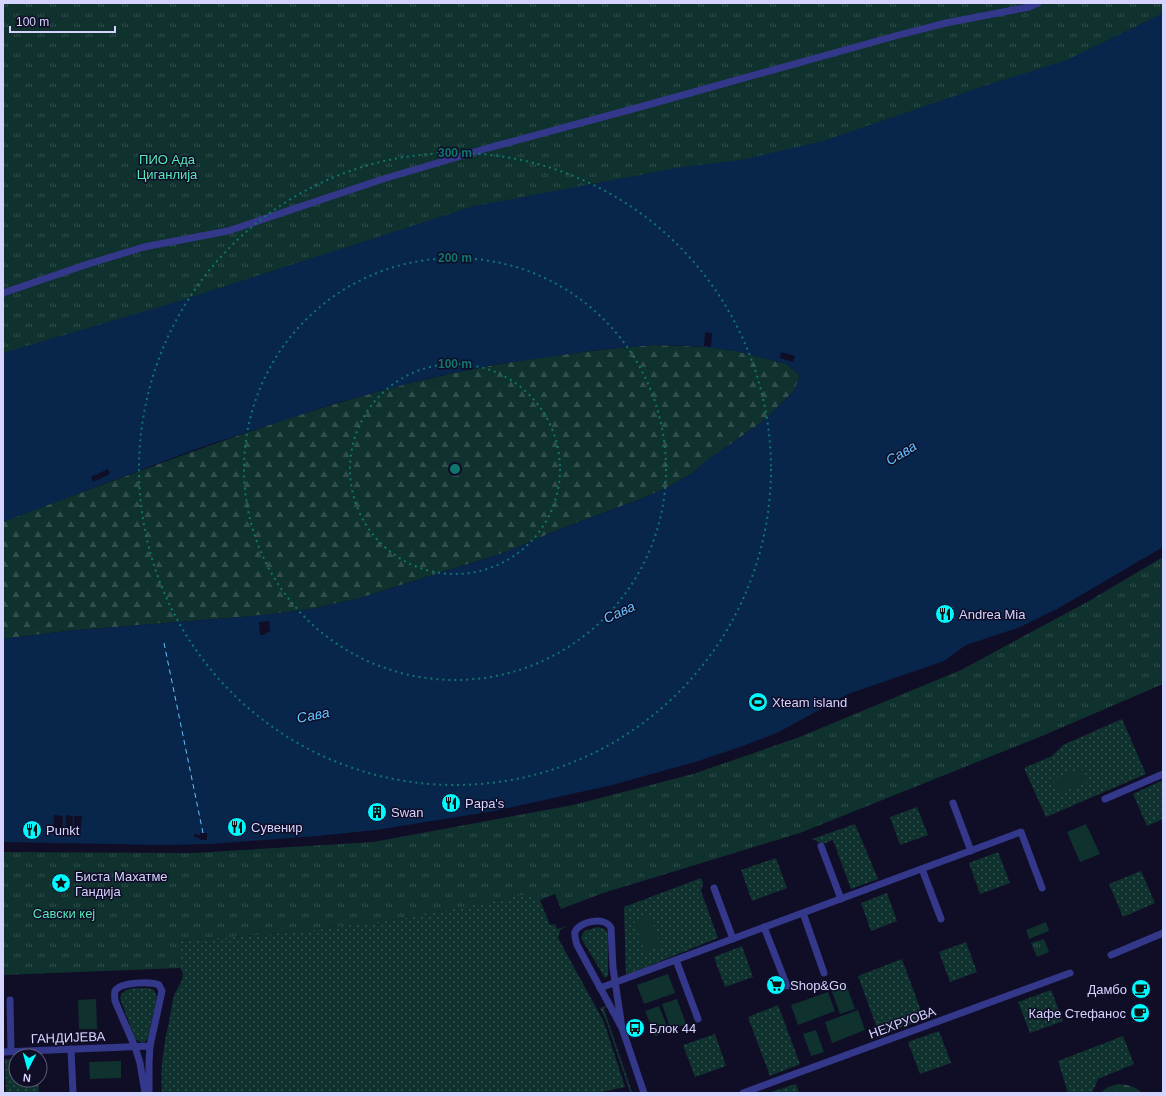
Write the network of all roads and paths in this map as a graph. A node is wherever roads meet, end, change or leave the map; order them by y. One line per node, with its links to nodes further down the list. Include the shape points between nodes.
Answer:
1 (1038, 3): 2 (street, via 895,36 488,148 383,179 228,231 144,247)
2 (3, 293)
3 (1163, 774): 4 (street)
4 (1105, 799)
5 (953, 803): 7 (street)
6 (820, 846): 11 (street)
7 (971, 851): 8 (street); 10 (street, via 1021,832)
8 (922, 869): 11 (street); 13 (street)
9 (714, 888): 16 (street)
10 (1042, 888)
11 (840, 899): 12 (street)
12 (803, 913): 14 (street); 19 (street)
13 (941, 919)
14 (764, 928): 16 (street); 22 (street)
15 (1163, 933): 17 (street)
16 (733, 939): 18 (street)
17 (1111, 955)
18 (676, 960): 21 (street); 25 (street)
19 (824, 973)
20 (1070, 973): 36 (street, НЕХРУОВА)
21 (615, 982): 23 (street); 23 (street, via 610,926 594,921 578,928 574,937); 26 (street)
22 (787, 986)
23 (600, 988): 26 (street)
24 (10, 1000): 29 (street)
25 (698, 1019)
26 (622, 1028): 35 (street)
27 (150, 1046): 28 (street, ГАНДИЈЕВА); 28 (street, via 162,991 159,985 150,983 120,986 114,994); 34 (street)
28 (135, 1047): 30 (street, ГАНДИЈЕВА); 33 (street)
29 (11, 1048)
30 (71, 1049): 31 (street, ГАНДИЈЕВА); 32 (street)
31 (48, 1050)
32 (73, 1093)
33 (145, 1093)
34 (149, 1093)
35 (644, 1093)
36 (743, 1093)

